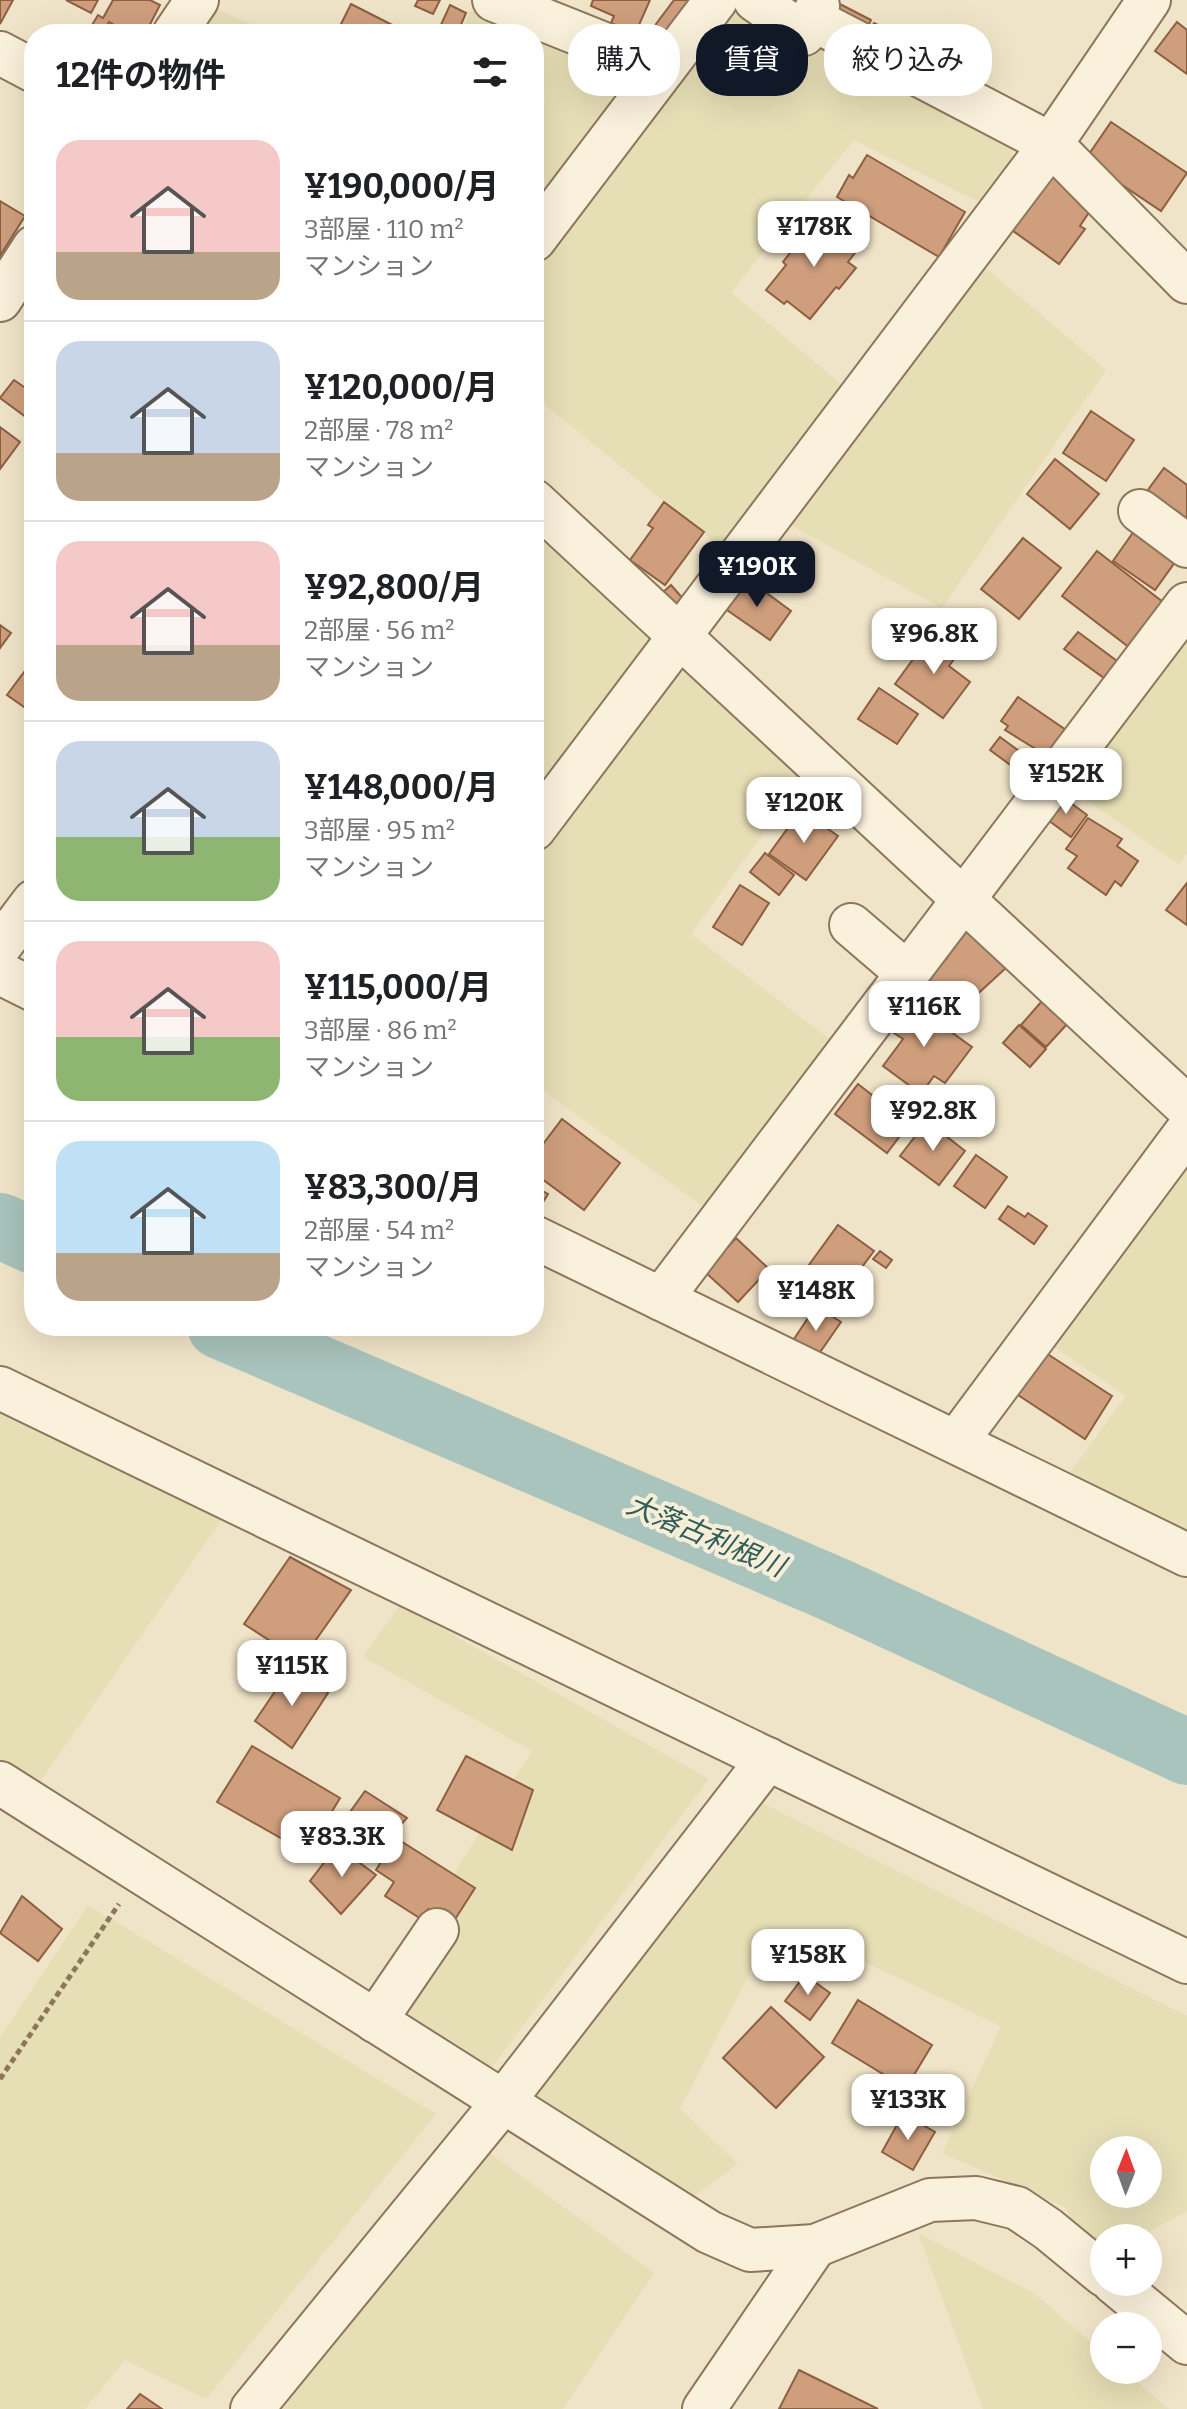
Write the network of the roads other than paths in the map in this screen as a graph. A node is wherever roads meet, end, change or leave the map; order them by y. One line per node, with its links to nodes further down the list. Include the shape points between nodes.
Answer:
1 (197, 0): 7 (street)
2 (494, 0): 8 (street)
3 (716, 0): 9 (street)
4 (755, 0): 6 (street, via 804,34)
5 (1149, 0): 13 (street)
6 (816, 10): 13 (street)
7 (181, 24)
8 (568, 30)
9 (680, 47)
10 (0, 53): 11 (street)
11 (24, 66)
12 (643, 96): 14 (street)
13 (1051, 144): 16 (street); 22 (street)
14 (544, 227)
15 (24, 263): 17 (street)
16 (1187, 282)
17 (0, 300)
18 (544, 510): 22 (street)
19 (1140, 511): 20 (street)
20 (1187, 546)
21 (1187, 604): 24 (street)
22 (679, 637): 23 (street); 24 (street)
23 (544, 816)
24 (963, 898): 29 (street); 31 (street)
25 (24, 914): 27 (street)
26 (851, 925): 29 (street)
27 (0, 946)
28 (0, 973): 30 (street)
29 (907, 973): 34 (street)
30 (24, 985)
31 (1187, 1107)
32 (1187, 1131): 36 (street)
33 (544, 1242): 34 (street)
34 (661, 1299): 36 (street)
35 (0, 1388): 38 (street)
36 (956, 1442): 37 (street)
37 (1187, 1555)
38 (768, 1759): 41 (street); 43 (street)
39 (1, 1785): 42 (street)
40 (437, 1930): 42 (street)
41 (1187, 1962)
42 (375, 2021): 43 (street)
43 (503, 2102): 44 (street, via 709,2232 750,2250); 48 (street)
44 (815, 2246): 45 (street, via 930,2200 976,2198 1017,2208); 49 (street)
45 (1090, 2264)
46 (1130, 2296): 47 (street)
47 (1187, 2343)
48 (252, 2409)
49 (704, 2409)

